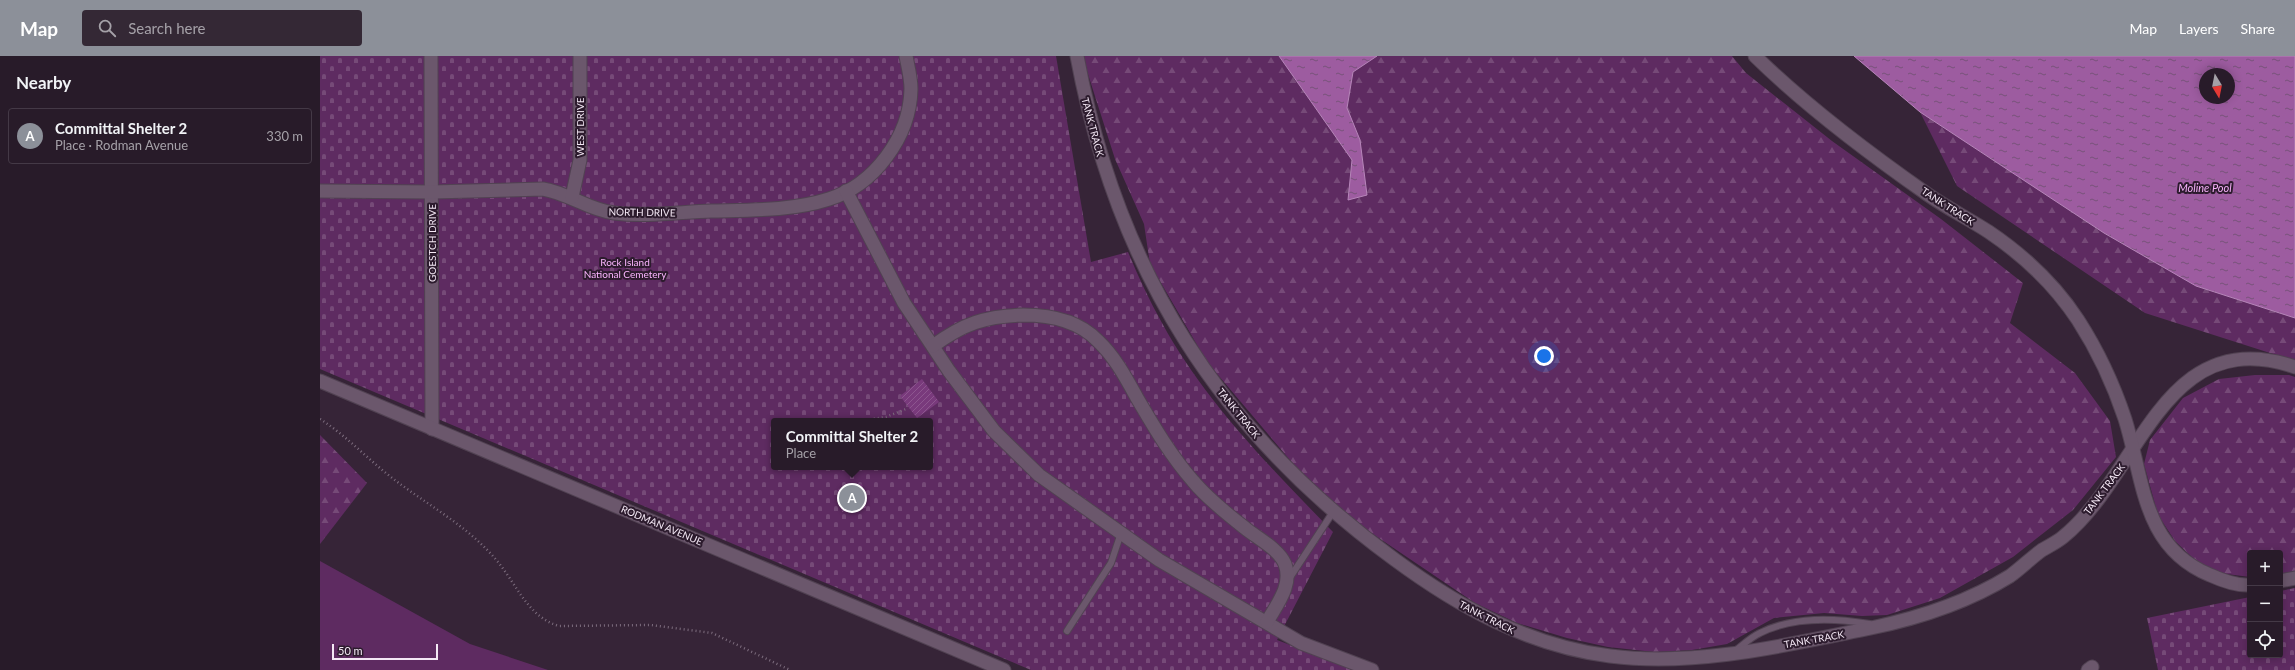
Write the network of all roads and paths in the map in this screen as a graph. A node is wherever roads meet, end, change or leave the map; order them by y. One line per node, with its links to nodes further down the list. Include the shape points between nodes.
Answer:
1 (431, 56): 8 (street, GOESTCH DRIVE)
2 (580, 56): 9 (street, WEST DRIVE, via 580,160)
3 (906, 56): 7 (street, NORTH DRIVE, via 911,89 903,126 896,142 878,167)
4 (1077, 56): 18 (street, TANK TRACK, via 1092,124 1112,190 1151,283 1210,378 1247,426 1289,471)
5 (1755, 56): 17 (street, TANK TRACK, via 1779,79 1860,145 1928,195 1990,233 2042,276 2077,318 2110,376)
6 (320, 191): 8 (street, NORTH DRIVE)
7 (846, 191): 9 (street, NORTH DRIVE, via 830,199 791,207 641,214 601,210); 10 (street, via 904,304)
8 (432, 192): 9 (street, NORTH DRIVE, via 543,189); 16 (street, GOESTCH DRIVE)
9 (572, 197)
10 (933, 346): 19 (street, via 975,407 1005,442 1039,475); 21 (street, via 966,324 1013,315 1052,317 1092,336 1111,356 1166,445 1193,482 1281,556)
11 (2295, 367): 17 (street, TANK TRACK, via 2251,359 2233,361 2198,372 2177,389)
12 (320, 381): 16 (street, RODMAN AVENUE)
13 (906, 409): 14 (path)
14 (879, 418)
15 (320, 419): 28 (path, via 402,486 470,533 498,562 531,609 550,623 559,626 651,625 712,633)
16 (432, 429): 29 (street, RODMAN AVENUE)
17 (2133, 450): 23 (street, TANK TRACK, via 2149,512 2158,533 2168,547 2202,572 2219,579); 25 (street, TANK TRACK, via 2116,476 2078,522 2064,536 2010,575 1974,595 1933,612)
18 (1333, 512): 21 (lane); 27 (street, TANK TRACK, via 1446,596 1513,631 1550,644 1609,656 1665,660)
19 (1121, 533): 24 (street, via 1159,560); 26 (lane, via 1111,563)
20 (2295, 578): 22 (street)
21 (1288, 580): 24 (street)
22 (2283, 580)
23 (2247, 584)
24 (1267, 622): 30 (street, via 1301,643)
25 (1881, 626): 27 (street, TANK TRACK); 27 (lane, via 1836,619 1797,622 1760,633)
26 (1067, 631)
27 (1730, 654)
28 (790, 670)
29 (1004, 670)
30 (1372, 670)

